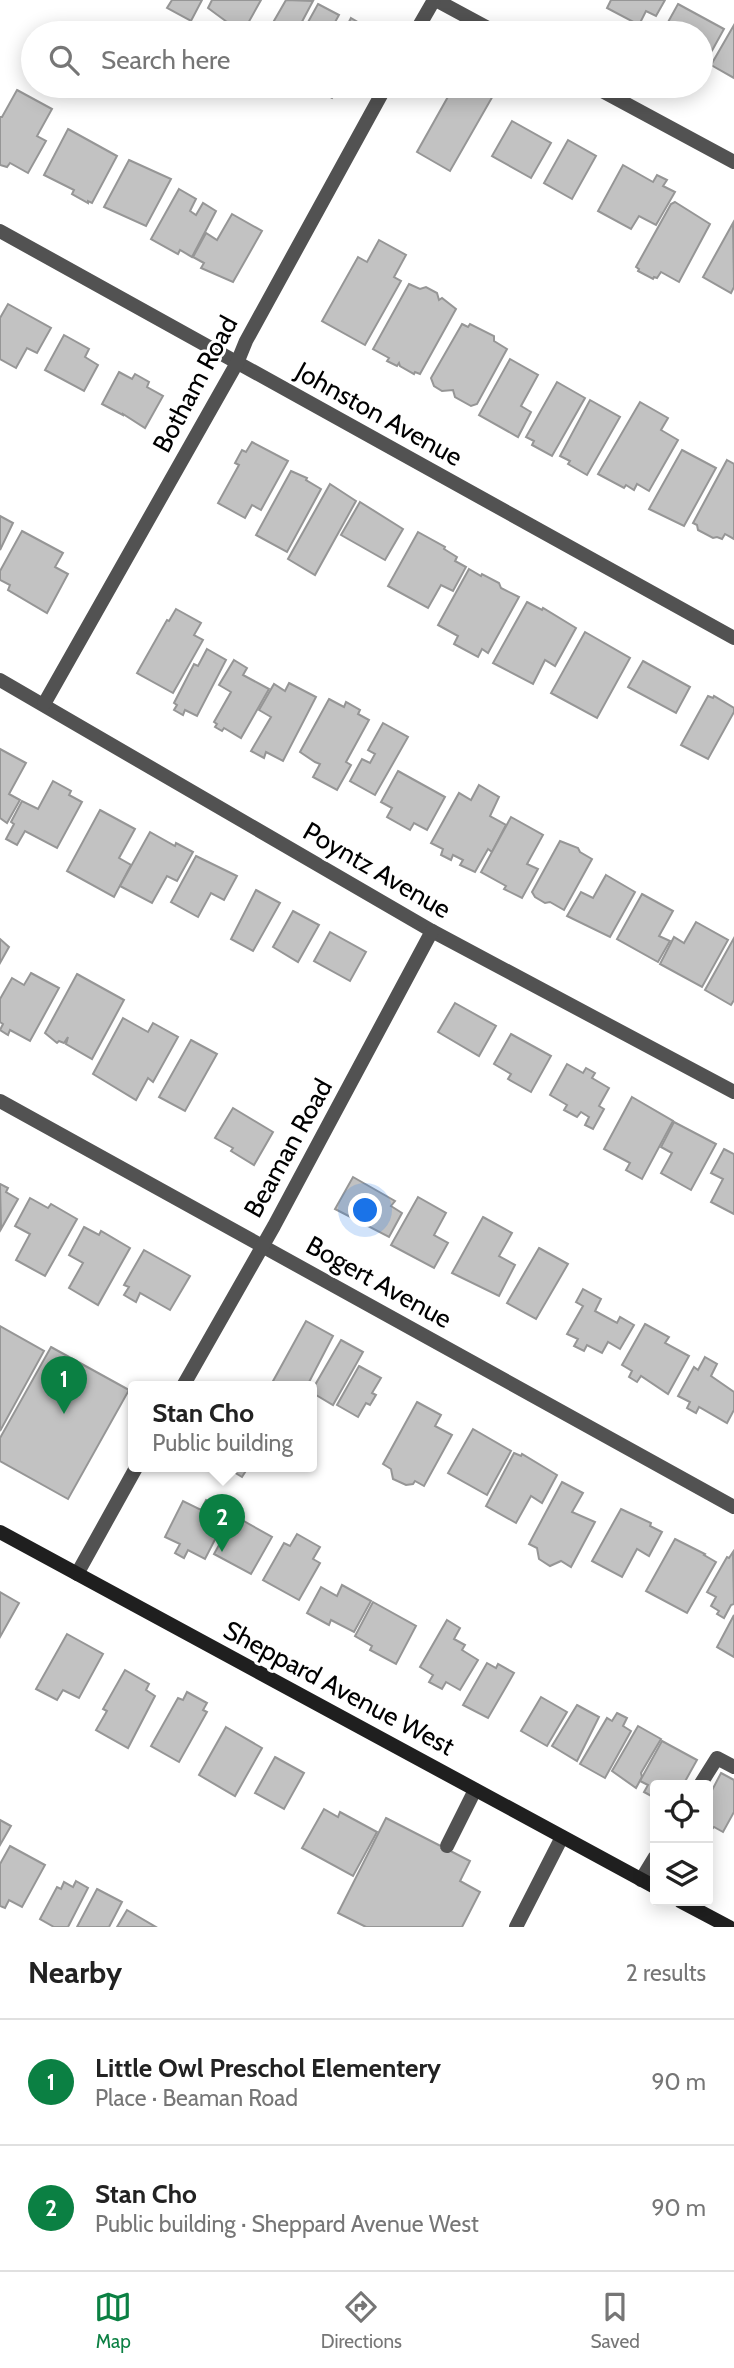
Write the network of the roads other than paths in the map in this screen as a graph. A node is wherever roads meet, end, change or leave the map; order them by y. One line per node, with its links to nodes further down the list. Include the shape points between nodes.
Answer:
1 (435, 0): 2 (street); 3 (street)
2 (422, 21)
3 (474, 21)
4 (379, 98): 8 (street, Botham Road)
5 (615, 98): 6 (street)
6 (734, 162)
7 (0, 231): 8 (street, Johnston Avenue)
8 (237, 363): 9 (street, Johnston Avenue); 11 (street, Botham Road)
9 (734, 638)
10 (0, 680): 11 (street, Poyntz Avenue)
11 (44, 704): 12 (street, Poyntz Avenue)
12 (432, 931): 13 (street, Poyntz Avenue); 15 (street, Beaman Road)
13 (734, 1093)
14 (0, 1101): 15 (street, Bogert Avenue)
15 (262, 1245): 16 (street, Beaman Road); 18 (street, Bogert Avenue)
16 (186, 1381)
17 (134, 1472): 20 (street)
18 (734, 1507)
19 (0, 1532): 20 (main road, Sheppard Avenue West)
20 (77, 1574): 23 (main road, Sheppard Avenue West)
21 (734, 1767): 22 (street, via 717,1758)
22 (703, 1780)
23 (475, 1790): 24 (main road, Sheppard Avenue West); 25 (street)
24 (562, 1837): 27 (main road, Sheppard Avenue West); 30 (street)
25 (447, 1846)
26 (650, 1865): 27 (street)
27 (641, 1880): 28 (main road, Sheppard Avenue West)
28 (650, 1884)
29 (689, 1906): 31 (main road)
30 (516, 1927)
31 (729, 1927)

